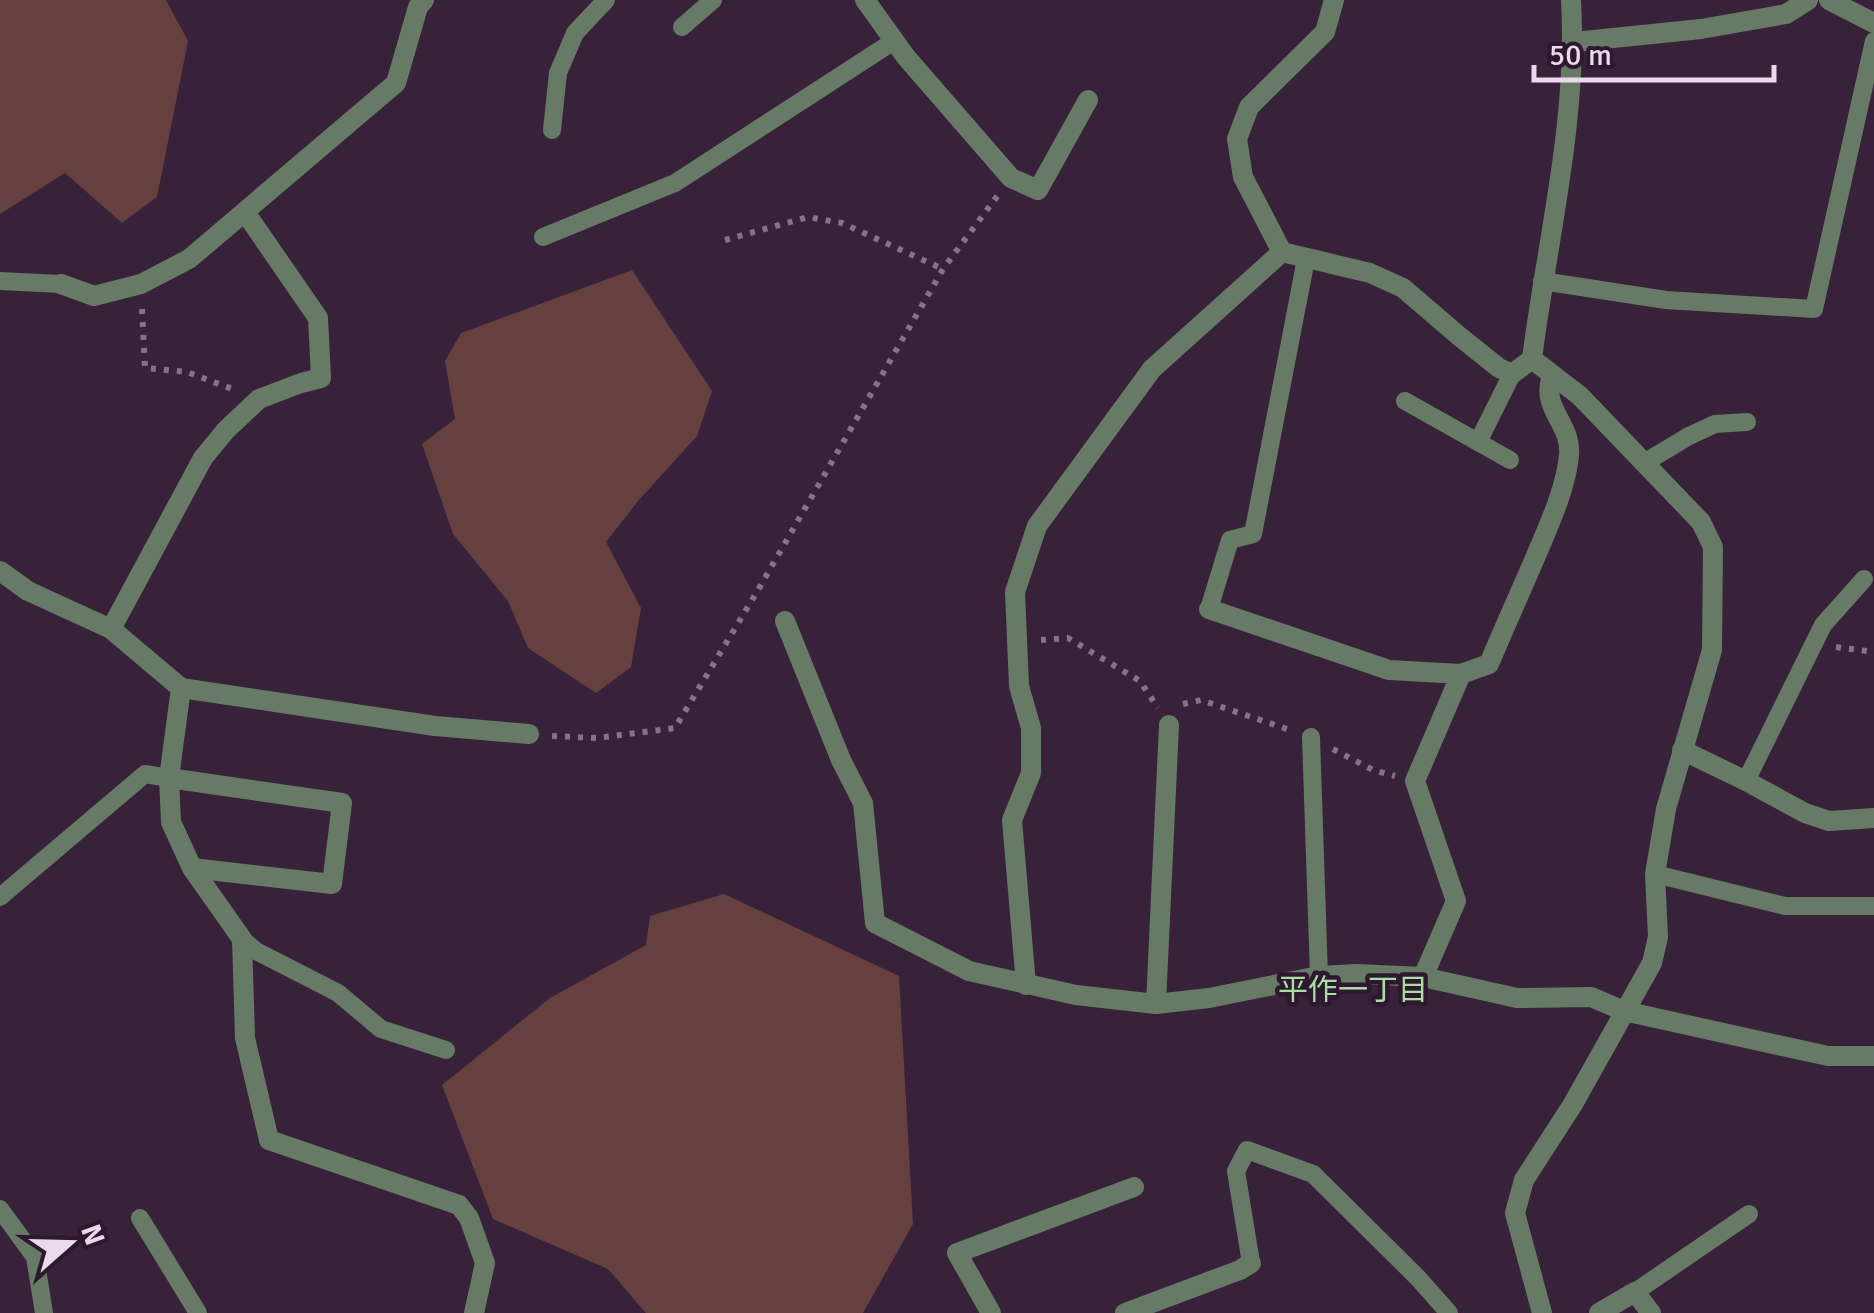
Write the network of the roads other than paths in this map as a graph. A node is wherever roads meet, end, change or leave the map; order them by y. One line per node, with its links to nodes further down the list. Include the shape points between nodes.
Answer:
1 (424, 0): 16 (street, via 396,83)
2 (606, 0): 15 (lane, via 575,33 558,73)
3 (713, 0): 10 (lane)
4 (865, 0): 12 (street)
5 (1334, 0): 18 (street, via 1325,32 1249,107 1237,138 1243,177)
6 (1571, 0): 13 (street)
7 (1808, 0): 13 (street, via 1786,14)
8 (1829, 0): 9 (street)
9 (1874, 23)
10 (682, 27)
11 (1874, 40): 21 (lane, via 1814,309 1666,300)
12 (894, 41): 14 (street, via 1011,178 1038,190); 17 (lane, via 675,183)
13 (1574, 42): 21 (street, via 1562,172)
14 (1088, 100)
15 (552, 130)
16 (244, 212): 22 (street, via 189,260 141,284 94,296); 35 (street, via 318,318 321,378 259,400 226,430 203,458)
17 (543, 237)
18 (1282, 252): 19 (street); 52 (street, via 1152,369 1037,526 1015,592 1019,686 1031,728 1031,773 1012,820)
19 (1306, 258): 24 (street, via 1403,288); 33 (lane, via 1253,534 1230,540)
20 (0, 281): 22 (lane)
21 (1542, 282): 23 (street)
22 (61, 284)
23 (1532, 359): 24 (street); 25 (street)
24 (1512, 374): 28 (lane)
25 (1552, 376): 30 (street); 36 (street, via 1548,396 1570,454 1555,512 1489,664)
26 (1406, 400): 28 (lane)
27 (1747, 422): 30 (lane, via 1715,424)
28 (1478, 442): 29 (lane)
29 (1510, 460)
30 (1644, 463): 41 (street, via 1701,522 1713,547 1712,650)
31 (0, 571): 35 (street)
32 (1864, 579): 43 (lane, via 1822,625)
33 (1209, 609): 36 (street, via 1389,670)
34 (784, 621): 52 (street, via 864,803 875,923 969,971)
35 (112, 629): 37 (street)
36 (1460, 674): 51 (street, via 1416,781 1456,901)
37 (181, 688): 39 (street); 42 (street)
38 (1170, 725): 53 (street)
39 (529, 734)
40 (1311, 737): 50 (lane)
41 (1682, 750): 43 (street); 46 (street)
42 (169, 778): 45 (street, via 171,822); 45 (street, via 342,803 332,884); 47 (lane, via 146,774)
43 (1746, 781): 44 (street, via 1828,821)
44 (1874, 818)
45 (192, 868): 49 (street)
46 (1655, 874): 48 (lane, via 1785,906); 54 (street, via 1658,937 1652,964)
47 (0, 897)
48 (1874, 906)
49 (242, 939): 55 (lane, via 338,992 381,1029); 65 (street, via 245,1038 268,1140 459,1205 485,1262)
50 (1318, 976): 51 (street); 53 (street)
51 (1423, 977): 54 (street, via 1516,998 1591,997)
52 (1026, 985): 53 (street)
53 (1156, 1004)
54 (1624, 1011): 56 (street, via 1828,1056); 69 (street, via 1524,1180 1514,1212)
55 (446, 1050)
56 (1874, 1056)
57 (1134, 1187): 66 (street, via 957,1253)
58 (0, 1209): 63 (lane, via 35,1257)
59 (1749, 1214): 62 (lane)
60 (140, 1218): 64 (lane)
61 (1252, 1263): 67 (street); 68 (lane, via 1236,1171 1247,1150 1313,1174)
62 (1636, 1292): 70 (street); 71 (street)
63 (44, 1313)
64 (198, 1313)
65 (474, 1313)
66 (991, 1313)
67 (1124, 1313)
68 (1450, 1313)
69 (1542, 1313)
70 (1599, 1313)
71 (1651, 1313)

